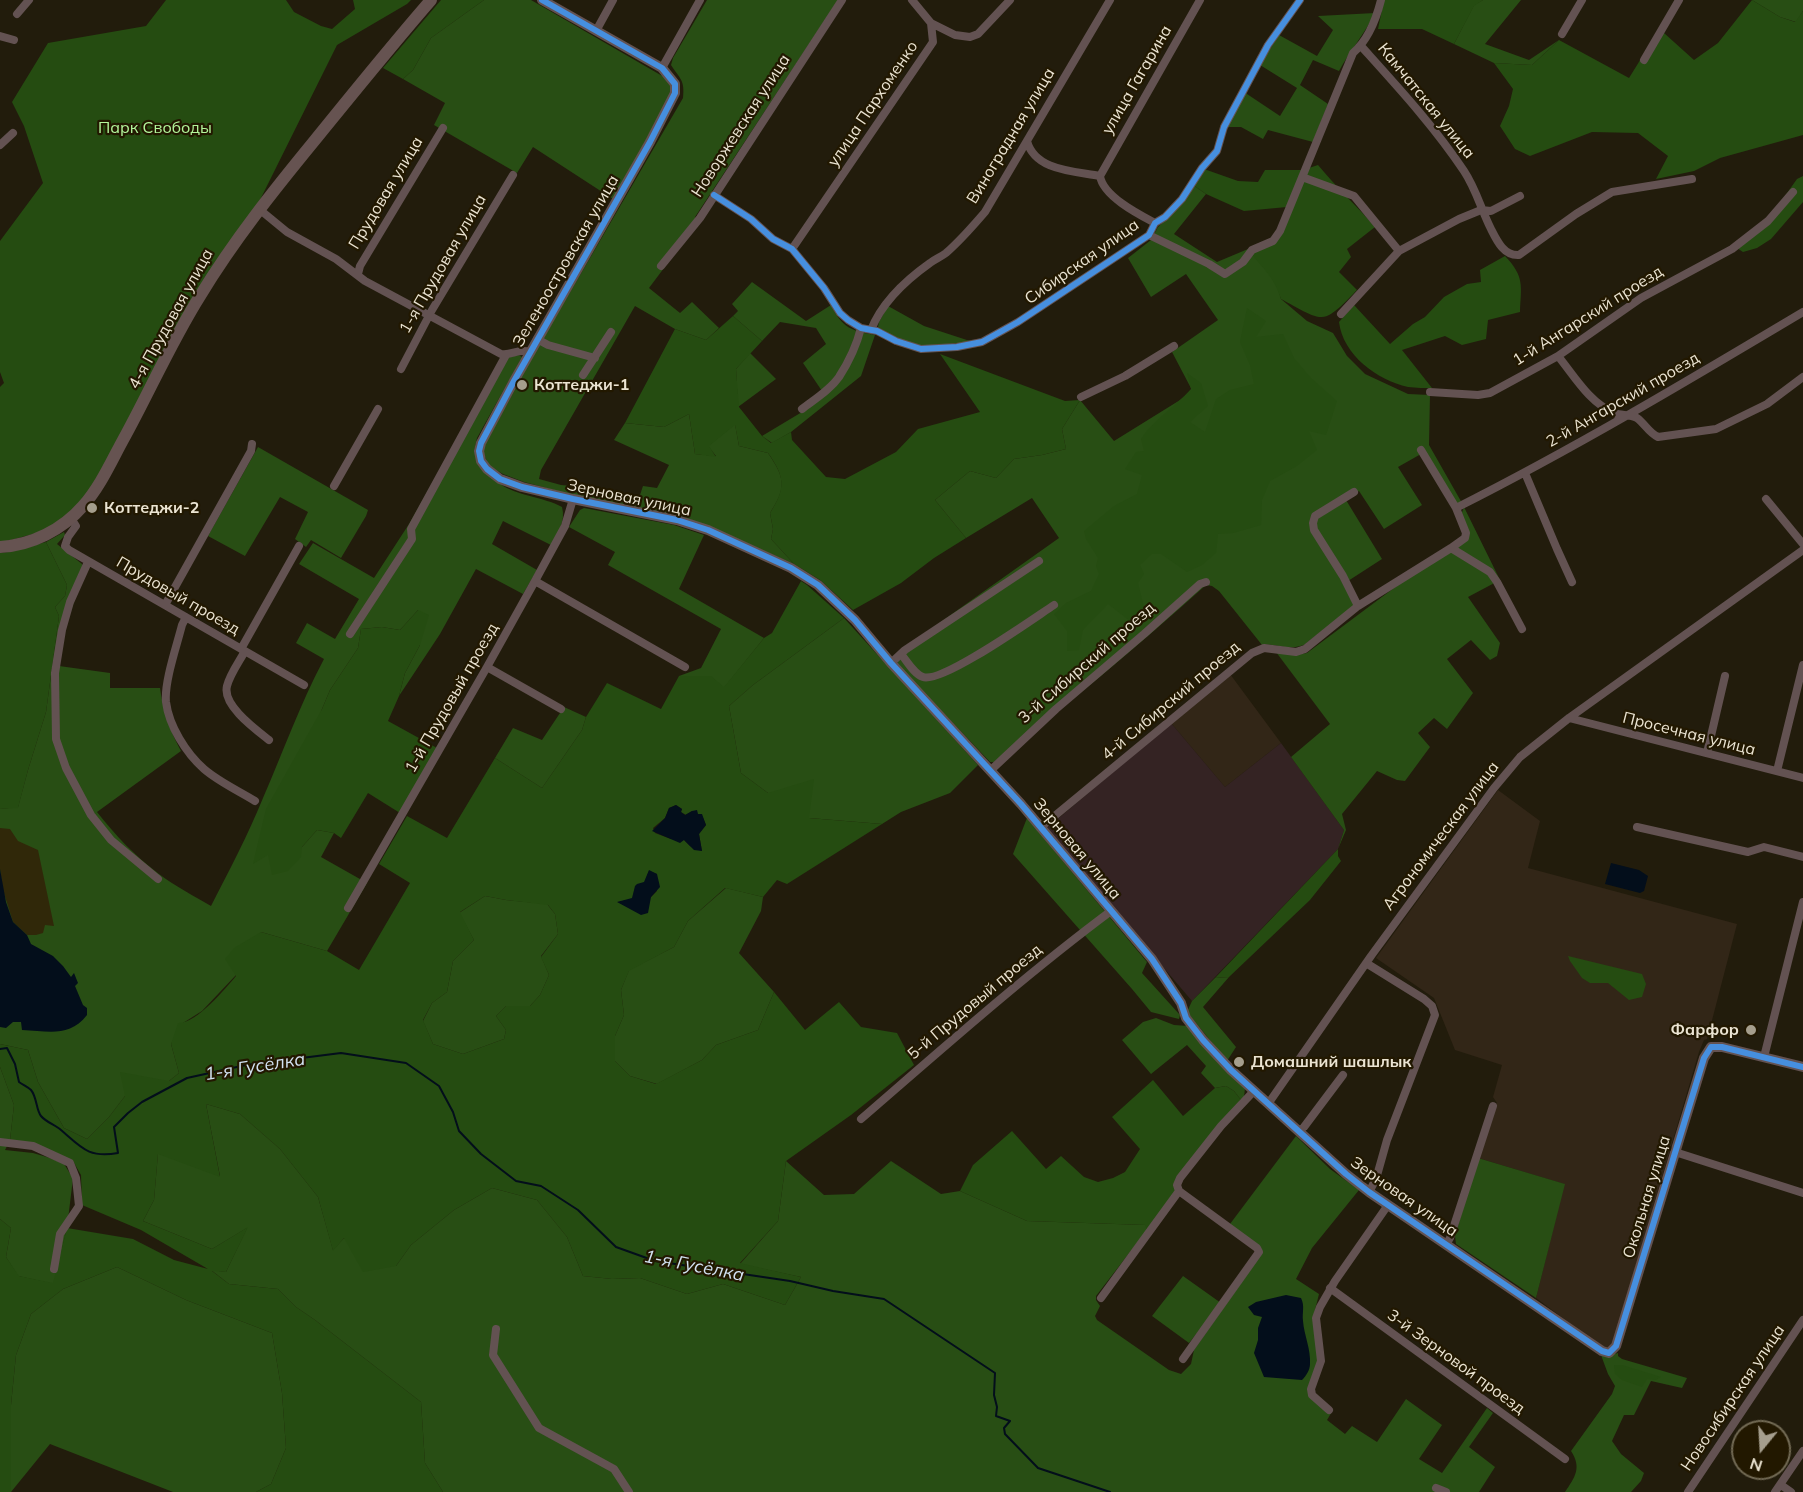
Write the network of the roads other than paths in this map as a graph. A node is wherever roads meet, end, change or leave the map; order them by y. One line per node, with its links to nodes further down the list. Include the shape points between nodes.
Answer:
1 (29, 0): 15 (street)
2 (431, 0): 35 (main road, 4-я Прудовая улица)
3 (542, 0): 17 (street)
4 (613, 0): 17 (street)
5 (700, 0): 23 (street)
6 (842, 0): 33 (street, Новоржевская улица)
7 (912, 0): 16 (street)
8 (1010, 0): 16 (street, via 978,34 955,35)
9 (1110, 0): 26 (street, Виноградная улица)
10 (1200, 0): 29 (street, улица Гагарина)
11 (1300, 0): 37 (street, Сибирская улица, via 1268,45 1224,127 1217,151 1182,199)
12 (1381, 0): 21 (street, via 1377,17)
13 (1582, 0): 18 (street)
14 (1679, 0): 22 (street)
15 (17, 14)
16 (931, 23): 39 (street, улица Пархоменко, via 933,42)
17 (596, 31): 23 (street)
18 (1562, 34)
19 (0, 36): 20 (street)
20 (14, 40)
21 (1361, 46): 30 (street, Камчатская улица, via 1353,53); 36 (street, Камчатская улица, via 1435,130 1465,172)
22 (1644, 60)
23 (662, 68): 49 (street, Зеленоостровская улица, via 675,84 675,93)
24 (443, 128): 42 (street, Прудовая улица)
25 (13, 133): 27 (street)
26 (1027, 141): 29 (street, via 1037,159 1051,166); 47 (street, Виноградная улица, via 985,212 944,254 891,297)
27 (0, 145)
28 (513, 176): 45 (street, 1-я Прудовая улица)
29 (1100, 176): 37 (street, via 1101,183 1125,206)
30 (1302, 177): 38 (street, Камчатская улица, via 1273,241 1252,250 1225,274); 40 (street, via 1354,196)
31 (1692, 179): 36 (street, Камчатская улица, via 1612,192 1519,255 1512,256 1504,250)
32 (1793, 192): 53 (street, 1-й Ангарский проезд, via 1768,221 1732,249 1641,298)
33 (714, 195): 39 (street); 41 (street, Новоржевская улица)
34 (1520, 196): 36 (street, via 1491,211)
35 (259, 209): 42 (street, via 287,232); 72 (main road, 4-я Прудовая улица, via 198,299 108,469)
36 (1481, 210): 40 (street)
37 (1155, 224): 38 (street, Сибирская улица)
38 (1149, 235): 47 (street, Сибирская улица, via 982,342 921,349)
39 (792, 249): 46 (street, via 840,313)
40 (1399, 251): 44 (street)
41 (661, 266)
42 (357, 274): 45 (street)
43 (1803, 312): 62 (street, 2-й Ангарский проезд)
44 (1341, 314)
45 (429, 317): 52 (street); 55 (street, 1-я Прудовая улица)
46 (861, 328): 47 (street); 61 (street, via 838,378)
47 (871, 330)
48 (611, 332): 54 (street)
49 (537, 339): 51 (street, Зеленоостровская улица); 54 (street)
50 (1174, 346): 59 (street)
51 (530, 352): 52 (street); 65 (street, Зеленоостровская улица)
52 (506, 355): 88 (street, Зеленоостровская улица, via 411,529 411,539)
53 (1558, 356): 58 (street, 1-й Ангарский проезд, via 1490,393); 62 (street, via 1595,403 1617,414)
54 (595, 357): 56 (street)
55 (401, 369)
56 (583, 375)
57 (1803, 377): 62 (street, via 1767,404 1712,430 1658,437)
58 (1430, 392)
59 (1081, 397)
60 (378, 409): 67 (street)
61 (802, 409)
62 (1629, 415): 66 (street, 2-й Ангарский проезд)
63 (252, 444): 83 (street)
64 (1421, 450): 71 (street, 4-й Сибирский проезд)
65 (479, 451): 69 (street, Зерновая улица, via 481,461 500,479)
66 (1525, 473): 71 (street, 2-й Ангарский проезд); 82 (street)
67 (334, 486)
68 (1354, 492): 85 (street, via 1315,516 1312,523)
69 (573, 499): 80 (street, 1-й Прудовый проезд, via 565,526); 91 (street, Зерновая улица, via 677,520 791,568 832,598)
70 (1766, 499): 73 (street)
71 (1456, 508): 76 (street, 4-й Сибирский проезд, via 1466,532 1465,538)
72 (71, 518): 75 (main road, 4-я Прудовая улица, via 51,533); 79 (street, Прудовый проезд, via 76,526 65,546)
73 (1803, 544)
74 (299, 546): 89 (street)
75 (0, 547)
76 (1451, 548): 85 (street, 4-й Сибирский проезд); 87 (street, via 1490,572)
77 (1803, 550): 98 (street, Агрономическая улица)
78 (1039, 561): 90 (street)
79 (88, 562): 83 (street, Прудовый проезд); 108 (street, via 62,630 55,673 56,739 90,815 111,840)
80 (535, 581): 93 (street, 1-й Прудовый проезд); 94 (street)
81 (1206, 582): 101 (street, 3-й Сибирский проезд)
82 (1572, 582)
83 (165, 605): 86 (street, Прудовый проезд)
84 (1054, 605): 90 (street, via 992,646 931,678 919,675)
85 (1358, 606): 106 (street, 4-й Сибирский проезд, via 1305,649 1296,652 1264,648 1252,653)
86 (186, 617): 89 (street, Прудовый проезд); 104 (street, via 167,687 166,701 174,731 204,769)
87 (1522, 629)
88 (350, 634)
89 (243, 650): 96 (street, Прудовый проезд); 99 (street, via 226,687 227,696 230,705)
90 (900, 654): 91 (street)
91 (891, 663): 101 (street, Зерновая улица)
92 (1803, 664): 102 (street)
93 (488, 667): 97 (street); 110 (street, 1-й Прудовый проезд)
94 (685, 667)
95 (1725, 676): 100 (street)
96 (304, 685)
97 (561, 709)
98 (1569, 718): 100 (street, Просечная улица); 112 (street, Агрономическая улица, via 1520,757 1494,788)
99 (269, 740)
100 (1707, 753): 102 (street, Просечная улица)
101 (991, 770): 106 (street, Зерновая улица)
102 (1777, 771): 103 (street, Просечная улица)
103 (1803, 778)
104 (255, 801)
105 (1637, 827): 107 (street, via 1748,852 1764,847)
106 (1040, 828): 111 (street, Зерновая улица)
107 (1803, 857)
108 (158, 879)
109 (1803, 902): 113 (street)
110 (348, 908)
111 (1111, 911): 116 (street, Зерновая улица, via 1162,973 1203,1040); 119 (street, 5-й Прудовый проезд, via 1004,995)
112 (1366, 963): 117 (street, Агрономическая улица); 124 (street, via 1424,999 1435,1015)
113 (1764, 1057): 114 (street); 122 (street, Окольная улица, via 1711,1047 1704,1058)
114 (1803, 1067)
115 (1343, 1075): 120 (street)
116 (1254, 1090): 117 (street, Зерновая улица); 123 (street, via 1180,1178)
117 (1268, 1104): 120 (street, Зерновая улица)
118 (1493, 1106): 127 (street)
119 (861, 1119)
120 (1299, 1131): 124 (street, Зерновая улица)
121 (0, 1142): 128 (street, via 33,1146 70,1163 79,1206 60,1234)
122 (1675, 1152): 125 (street); 133 (street, Окольная улица, via 1616,1346)
123 (1179, 1191): 130 (street); 134 (street, via 1257,1248 1258,1255)
124 (1370, 1192): 126 (street, Зерновая улица)
125 (1803, 1192)
126 (1388, 1205): 127 (street, Зерновая улица); 129 (street)
127 (1447, 1244): 133 (street, Зерновая улица)
128 (54, 1269)
129 (1330, 1288): 135 (street, via 1316,1318 1320,1361 1311,1389 1312,1395); 137 (street, 3-й Зерновой проезд)
130 (1101, 1298)
131 (1803, 1320): 142 (street, Новосибирская улица)
132 (495, 1329): 140 (street, via 493,1355 539,1428 614,1469)
133 (1609, 1353)
134 (1183, 1359)
135 (1329, 1410)
136 (1803, 1451): 139 (street)
137 (1565, 1459)
138 (1436, 1488): 141 (street)
139 (1778, 1488): 143 (street)
140 (629, 1492)
141 (1446, 1492)
142 (1688, 1492)
143 (1791, 1492)

